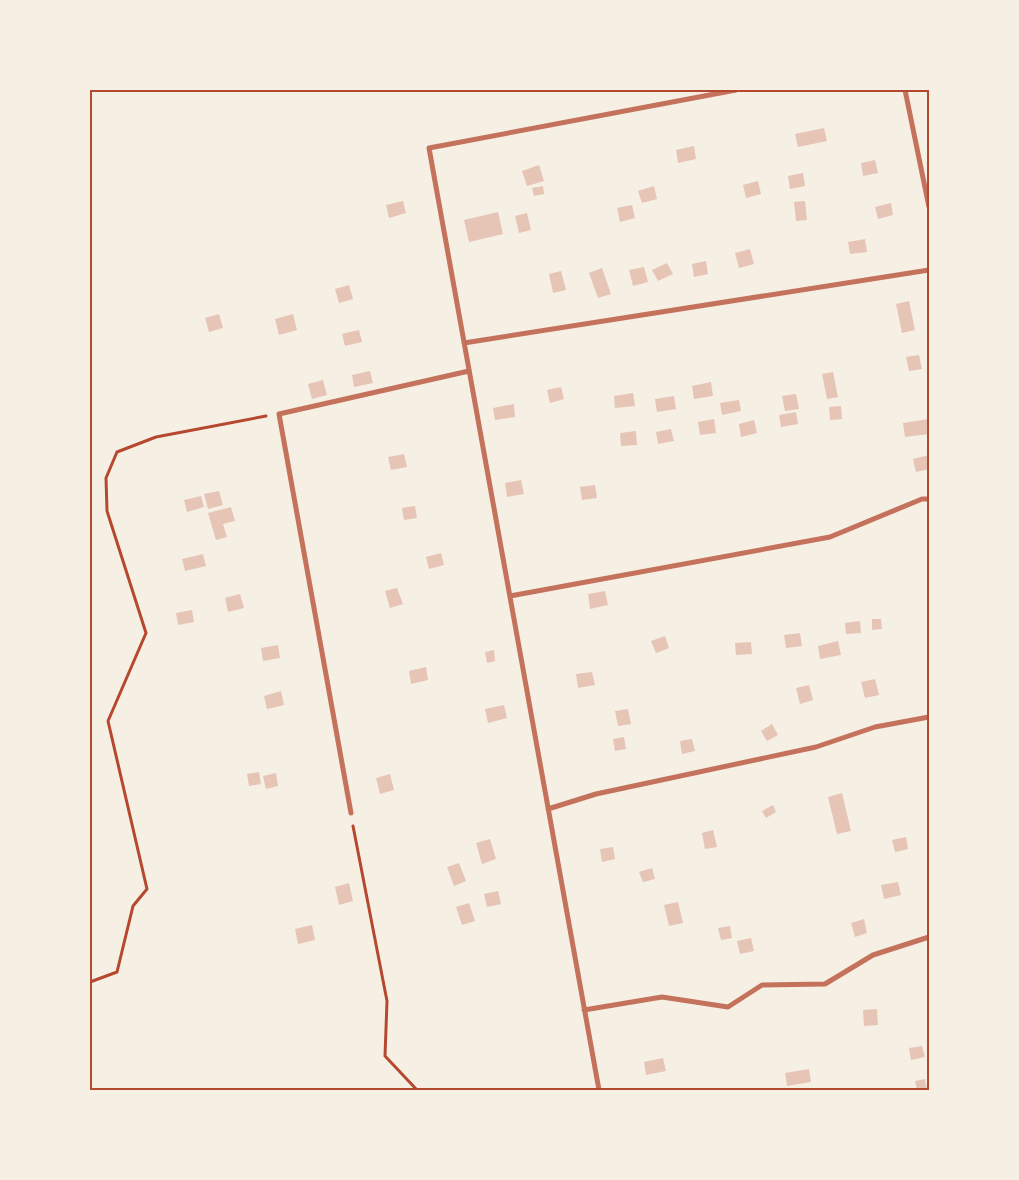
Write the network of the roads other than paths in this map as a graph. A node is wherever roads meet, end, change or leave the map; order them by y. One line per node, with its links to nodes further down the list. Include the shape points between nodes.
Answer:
1 (736, 90): 5 (street, via 429,148)
2 (905, 90): 3 (street)
3 (929, 206)
4 (929, 270): 5 (street)
5 (464, 343): 6 (street)
6 (469, 371): 8 (street); 11 (street, via 279,414)
7 (929, 498): 8 (street, via 830,537)
8 (510, 596): 10 (street)
9 (929, 717): 10 (street, via 874,727 816,747 596,794)
10 (548, 809): 13 (street)
11 (351, 813)
12 (929, 937): 13 (street, via 873,955 825,984 762,985 728,1007 662,997)
13 (584, 1010): 14 (street)
14 (599, 1090)

